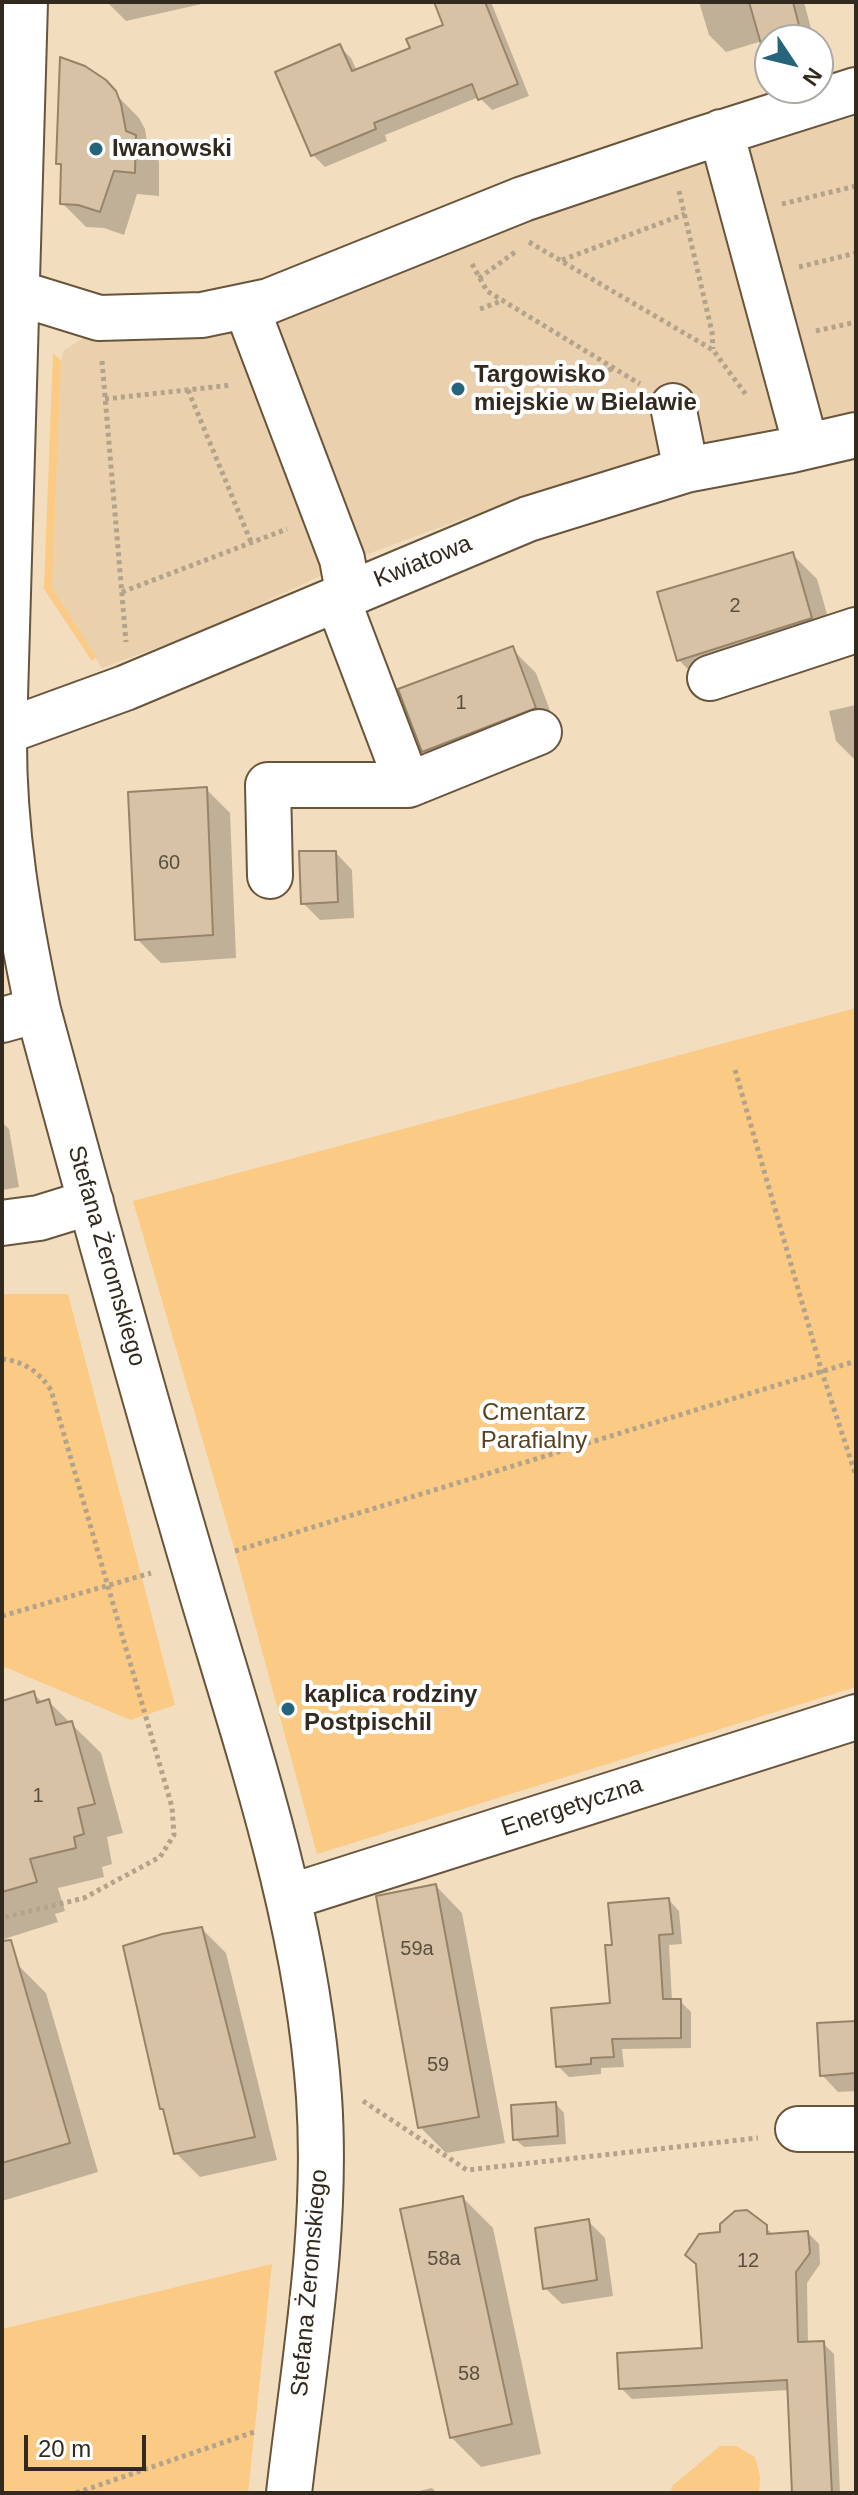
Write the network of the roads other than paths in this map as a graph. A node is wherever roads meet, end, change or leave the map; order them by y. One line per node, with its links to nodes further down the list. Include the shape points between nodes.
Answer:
1 (25, 2): 4 (street, Stefana Żeromskiego)
2 (856, 90): 3 (street)
3 (726, 151): 5 (street, via 523,199); 8 (street)
4 (10, 293): 5 (street, via 99,318 202,315); 10 (street, Stefana Żeromskiego)
5 (246, 306): 11 (street, via 342,559)
6 (673, 406): 9 (street)
7 (855, 439): 8 (street, Kwiatowa)
8 (806, 446): 9 (street, Kwiatowa)
9 (686, 470): 11 (street, Kwiatowa, via 528,519)
10 (6, 488): 14 (street, Stefana Żeromskiego)
11 (344, 595): 14 (street, Kwiatowa, via 125,688); 16 (street)
12 (856, 630): 13 (street)
13 (710, 678)
14 (4, 732): 18 (street, Stefana Żeromskiego, via 4,789 20,931)
15 (539, 732): 16 (street)
16 (408, 785): 17 (street, via 268,785)
17 (270, 876)
18 (20, 1015): 19 (street, Stefana Żeromskiego)
19 (91, 1202): 20 (street); 22 (street, Stefana Żeromskiego)
20 (2, 1223)
21 (856, 1717): 22 (street, Energetyczna)
22 (289, 1897): 25 (street, Stefana Żeromskiego, via 317,2070 321,2160 320,2229)
23 (798, 2129): 24 (street)
24 (856, 2129)
25 (289, 2493)

